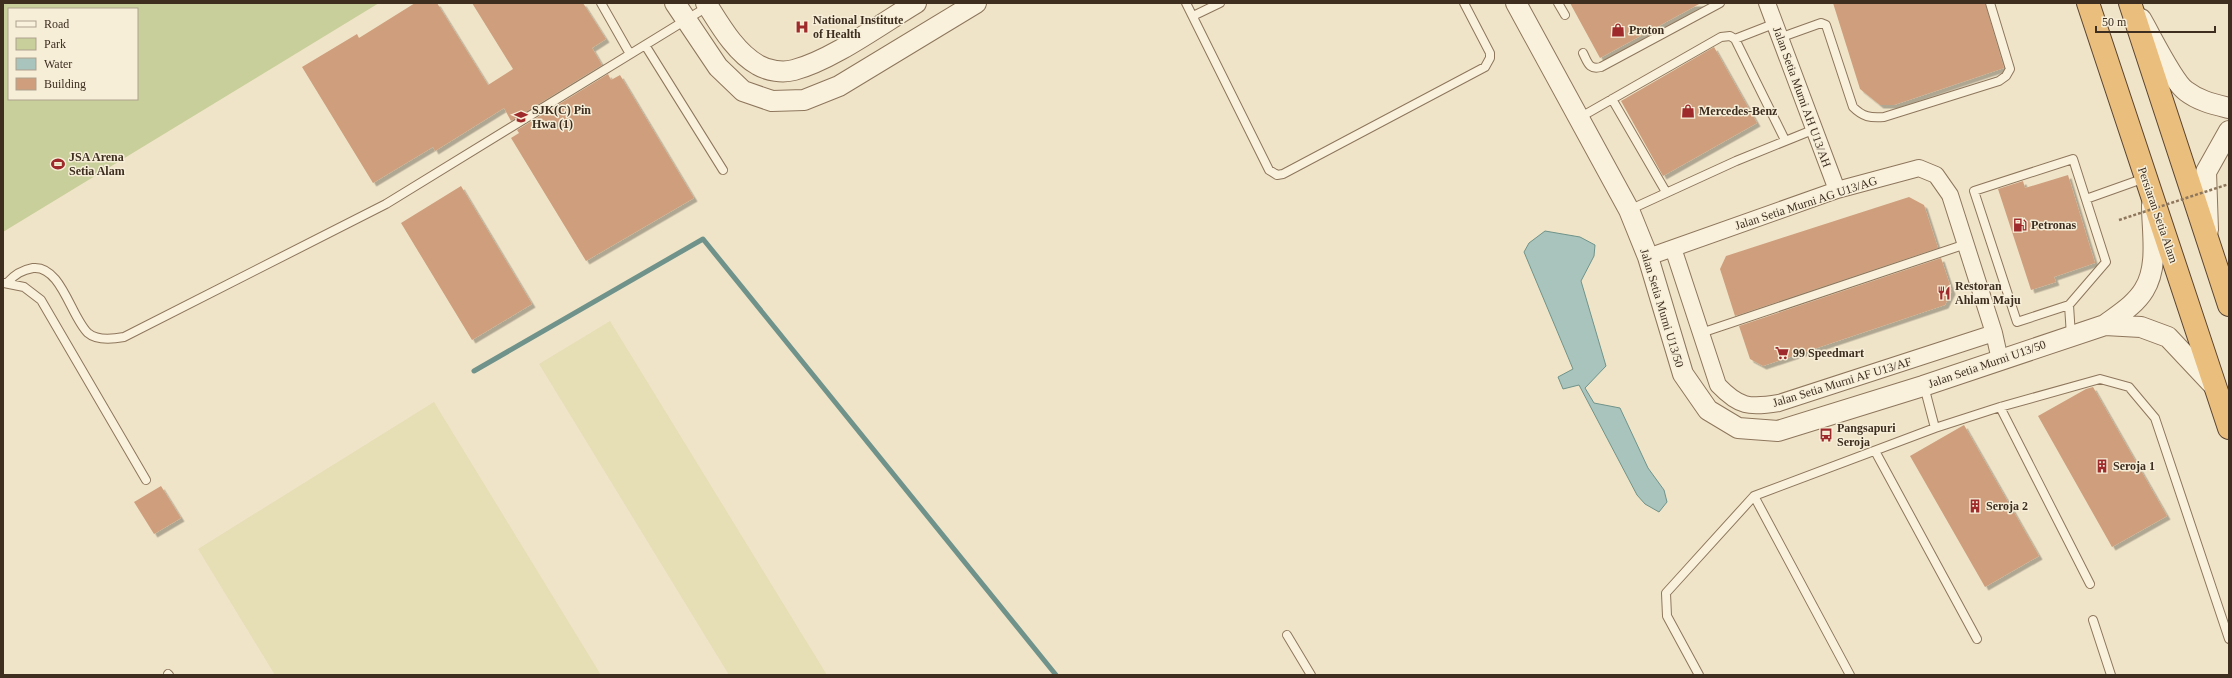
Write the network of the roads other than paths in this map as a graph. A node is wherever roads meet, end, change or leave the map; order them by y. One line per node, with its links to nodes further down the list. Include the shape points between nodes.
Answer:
1 (600, 3): 23 (lane)
2 (916, 3): 15 (street, via 821,60 792,70 776,71 759,66 739,51)
3 (976, 3): 16 (street, via 839,86 804,100 772,101 743,91 718,67)
4 (1186, 3): 18 (lane)
5 (1220, 3): 18 (lane)
6 (1464, 3): 18 (lane, via 1490,53 1485,67 1277,175 1269,170)
7 (1516, 3): 26 (street, Jalan Setia Murni U13/50)
8 (1558, 3): 17 (lane)
9 (1720, 3): 22 (lane, via 1601,68 1590,67)
10 (1767, 3): 19 (street, Jalan Setia Murni AH U13/AH)
11 (1990, 3): 19 (lane, via 2010,69 2006,76 1999,81 1884,117 1871,118 1861,115 1853,107 1826,25 1821,23)
12 (2079, 3): 31 (highway)
13 (2088, 3): 31 (highway, Persiaran Setia Alam)
14 (2131, 3): 25 (street, via 2184,90 2207,103); 36 (highway)
15 (707, 5): 16 (lane)
16 (680, 11): 21 (lane)
17 (1565, 15)
18 (1193, 16)
19 (1779, 30): 20 (lane); 27 (street, Jalan Setia Murni AH U13/AH)
20 (1735, 39): 24 (lane, via 1730,36 1721,37); 29 (lane)
21 (645, 45): 23 (lane); 30 (lane)
22 (1583, 53)
23 (630, 54): 40 (lane, via 386,204 124,337 108,340 89,334 76,318 60,285 50,272 39,268 26,269)
24 (1612, 99): 26 (lane); 33 (lane)
25 (2229, 108)
26 (1579, 118): 35 (street, Jalan Setia Murni U13/50)
27 (1814, 129): 29 (lane); 32 (street, Jalan Setia Murni AH U13/AH)
28 (2229, 131): 36 (street, via 2206,172)
29 (1786, 140): 33 (lane)
30 (723, 170)
31 (2145, 184): 34 (lane); 43 (street, via 2153,262 2144,290 2128,308); 49 (highway, Persiaran Setia Alam)
32 (1837, 190): 37 (street, Jalan Setia Murni AG U13/AG, via 1919,168 1936,175 1950,195); 38 (street, Jalan Setia Murni AG U13/AG)
33 (1666, 192): 35 (lane)
34 (2086, 199): 41 (lane, via 2106,262); 41 (lane, via 2073,159 1974,191 2016,322)
35 (1629, 210): 39 (street, Jalan Setia Murni U13/50)
36 (2208, 240): 42 (highway)
37 (1966, 244): 44 (lane); 45 (street, Jalan Setia Murni AG U13/AG)
38 (1673, 248): 39 (street, Jalan Setia Murni AG U13/AG); 44 (street, Jalan Setia Murni AF U13/AF)
39 (1648, 257): 48 (street, Jalan Setia Murni U13/50, via 1683,374 1708,410 1738,428 1778,431)
40 (5, 283): 55 (lane, via 24,287 41,300)
41 (2069, 305): 46 (lane)
42 (2229, 305)
43 (2105, 324): 46 (street, Jalan Setia Murni U13/50); 49 (street, via 2141,327 2168,337)
44 (1701, 333): 45 (street, Jalan Setia Murni AF U13/AF, via 1718,385 1732,400 1755,407 1779,403)
45 (1994, 333): 47 (street, Jalan Setia Murni AG U13/AG)
46 (2070, 336): 47 (street, Jalan Setia Murni U13/50)
47 (2000, 360): 48 (street, Jalan Setia Murni U13/50)
48 (1923, 386): 51 (lane)
49 (2216, 387): 52 (highway, Persiaran Setia Alam); 53 (highway, via 2213,394)
50 (2000, 407): 51 (lane); 57 (lane); 61 (lane, via 2100,379 2129,386 2155,418)
51 (1935, 428): 54 (lane)
52 (2229, 428)
53 (2229, 443)
54 (1874, 451): 56 (lane); 60 (lane)
55 (146, 480)
56 (1754, 496): 63 (lane, via 1666,593 1667,616); 64 (lane)
57 (2090, 584)
58 (2093, 620): 65 (lane)
59 (1287, 635): 62 (lane)
60 (1977, 639)
61 (2229, 640)
62 (1311, 675)
63 (1699, 675)
64 (1850, 675)
65 (2111, 675)

